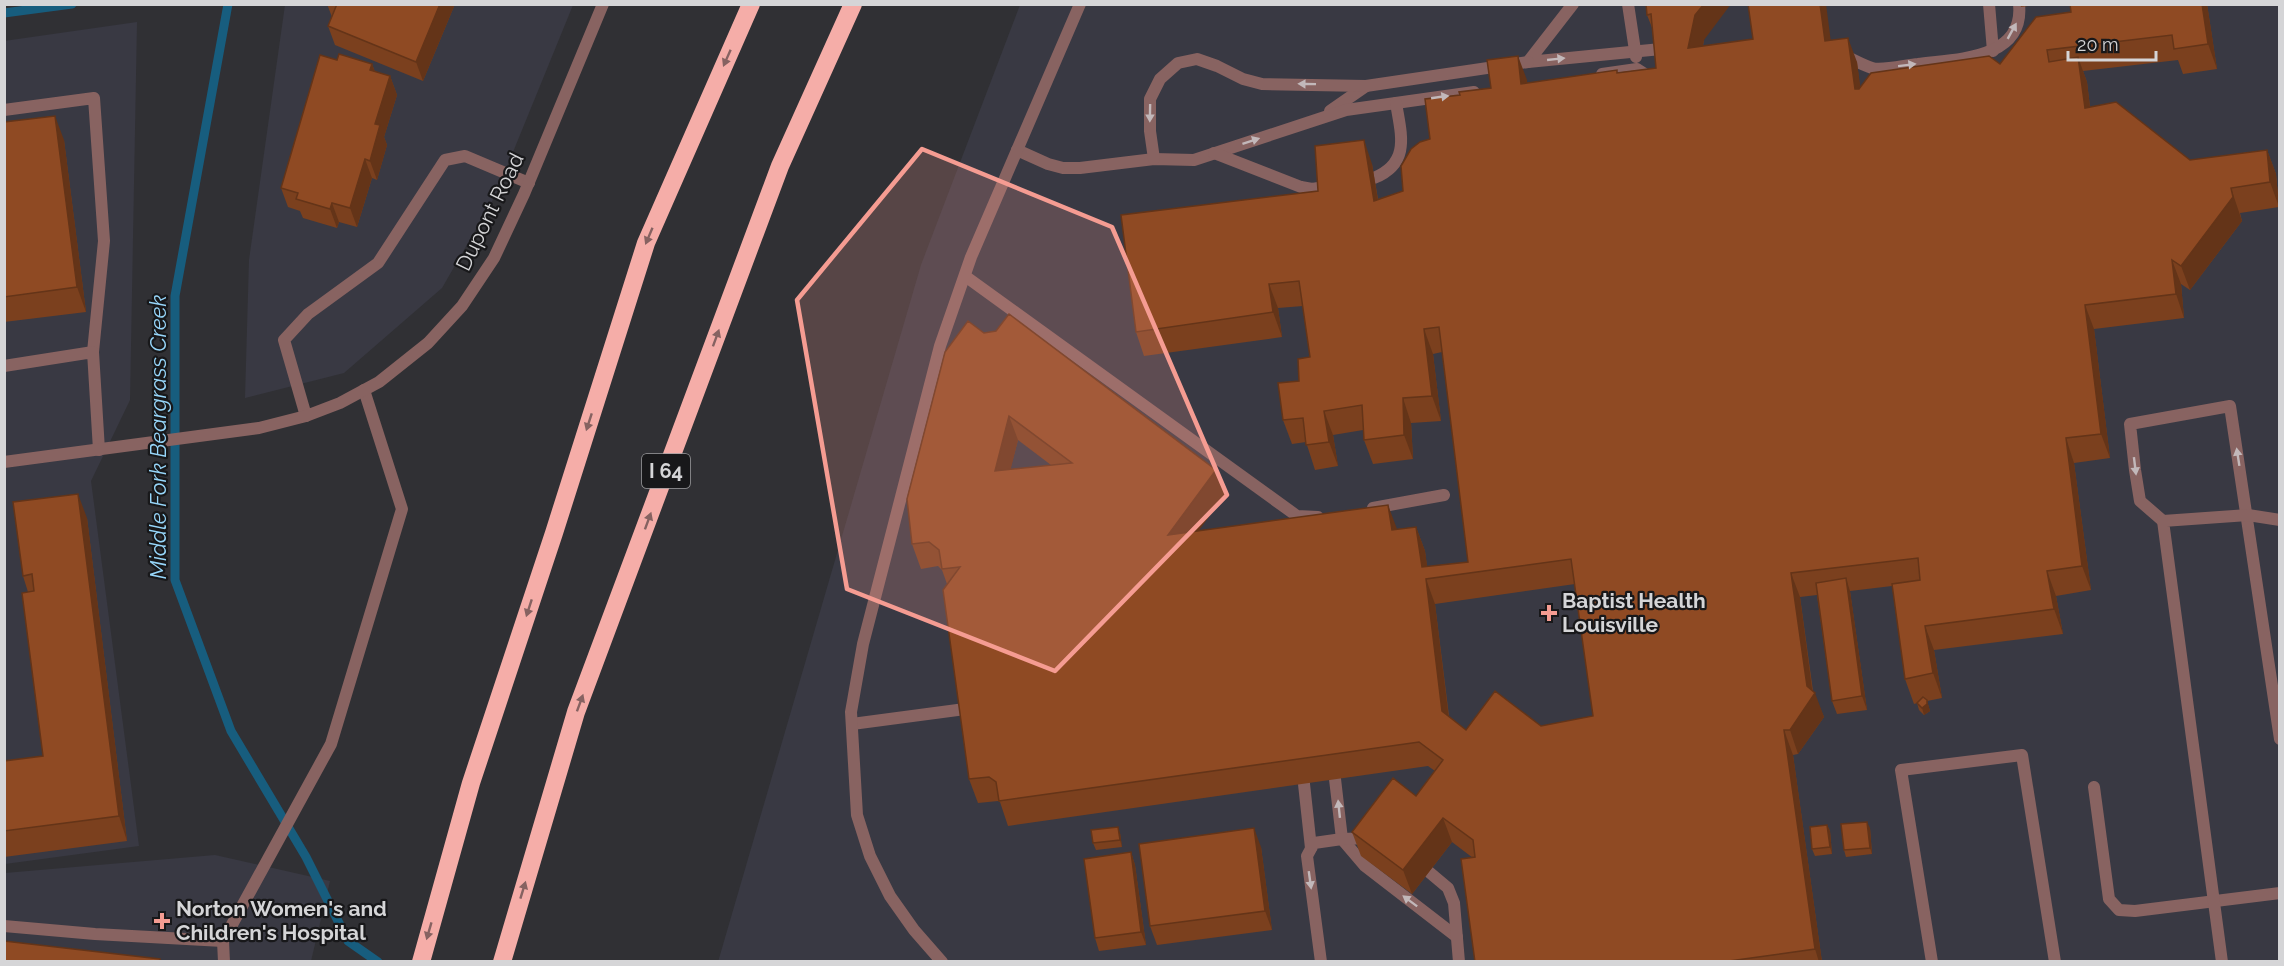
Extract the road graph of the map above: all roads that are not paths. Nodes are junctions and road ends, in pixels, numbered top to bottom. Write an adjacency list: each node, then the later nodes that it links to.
1 (751, 4): 60 (highway, one-way to 60)
2 (853, 4): 58 (highway, I 64, one-way to 2)
3 (1080, 4): 24 (street)
4 (1573, 4): 13 (street)
5 (1628, 4): 11 (street)
6 (1989, 4): 12 (street)
7 (2019, 4): 12 (street, one-way to 7)
8 (599, 6): 28 (street, Dupont Road)
9 (1661, 49): 11 (street)
10 (1832, 50): 15 (street)
11 (1635, 51): 13 (street, one-way to 11); 14 (street)
12 (1993, 51): 15 (street, one-way to 12)
13 (1528, 62): 18 (street)
14 (1637, 69): 17 (street); 19 (street)
15 (1874, 69): 16 (street)
16 (1858, 70)
17 (1584, 76)
18 (1366, 86): 23 (street); 26 (street, one-way to 26)
19 (1665, 87)
20 (1485, 90): 21 (street, one-way to 20)
21 (1396, 103): 23 (street); 27 (street)
22 (4, 110): 31 (street)
23 (1321, 118): 25 (street, one-way to 23)
24 (1017, 150): 26 (street); 30 (street)
25 (1214, 153): 26 (street); 29 (street)
26 (1154, 159)
27 (1374, 178)
28 (529, 183): 33 (street, Dupont Road); 34 (street)
29 (1325, 187)
30 (965, 276): 40 (street); 44 (street)
31 (93, 352): 32 (street); 35 (street)
32 (4, 366)
33 (364, 390): 34 (street, Dupont Road); 57 (street)
34 (306, 416): 35 (street, Dupont Road)
35 (99, 450): 36 (street, Dupont Road)
36 (4, 462)
37 (1444, 495): 38 (street)
38 (1363, 509)
39 (2248, 515): 41 (street); 42 (street); 42 (street, one-way to 42); 45 (street)
40 (1328, 516)
41 (2280, 520)
42 (2163, 521): 54 (street)
43 (965, 709): 44 (street)
44 (852, 724): 61 (street)
45 (2280, 739)
46 (1335, 779): 50 (street, one-way to 46)
47 (1304, 784): 51 (street)
48 (2094, 787): 54 (street)
49 (1375, 838): 50 (street)
50 (1342, 839): 51 (street); 56 (street, one-way to 50)
51 (1311, 848): 62 (street, one-way to 62)
52 (1429, 872): 56 (street)
53 (2280, 893): 54 (street)
54 (2213, 901): 66 (street)
55 (4, 926): 57 (street)
56 (1457, 937): 63 (street)
57 (223, 941): 59 (street)
58 (504, 954)
59 (224, 962)
60 (421, 962)
61 (942, 962)
62 (1321, 962)
63 (1459, 962)
64 (1932, 962): 65 (street)
65 (2055, 962)
66 (2222, 962)

